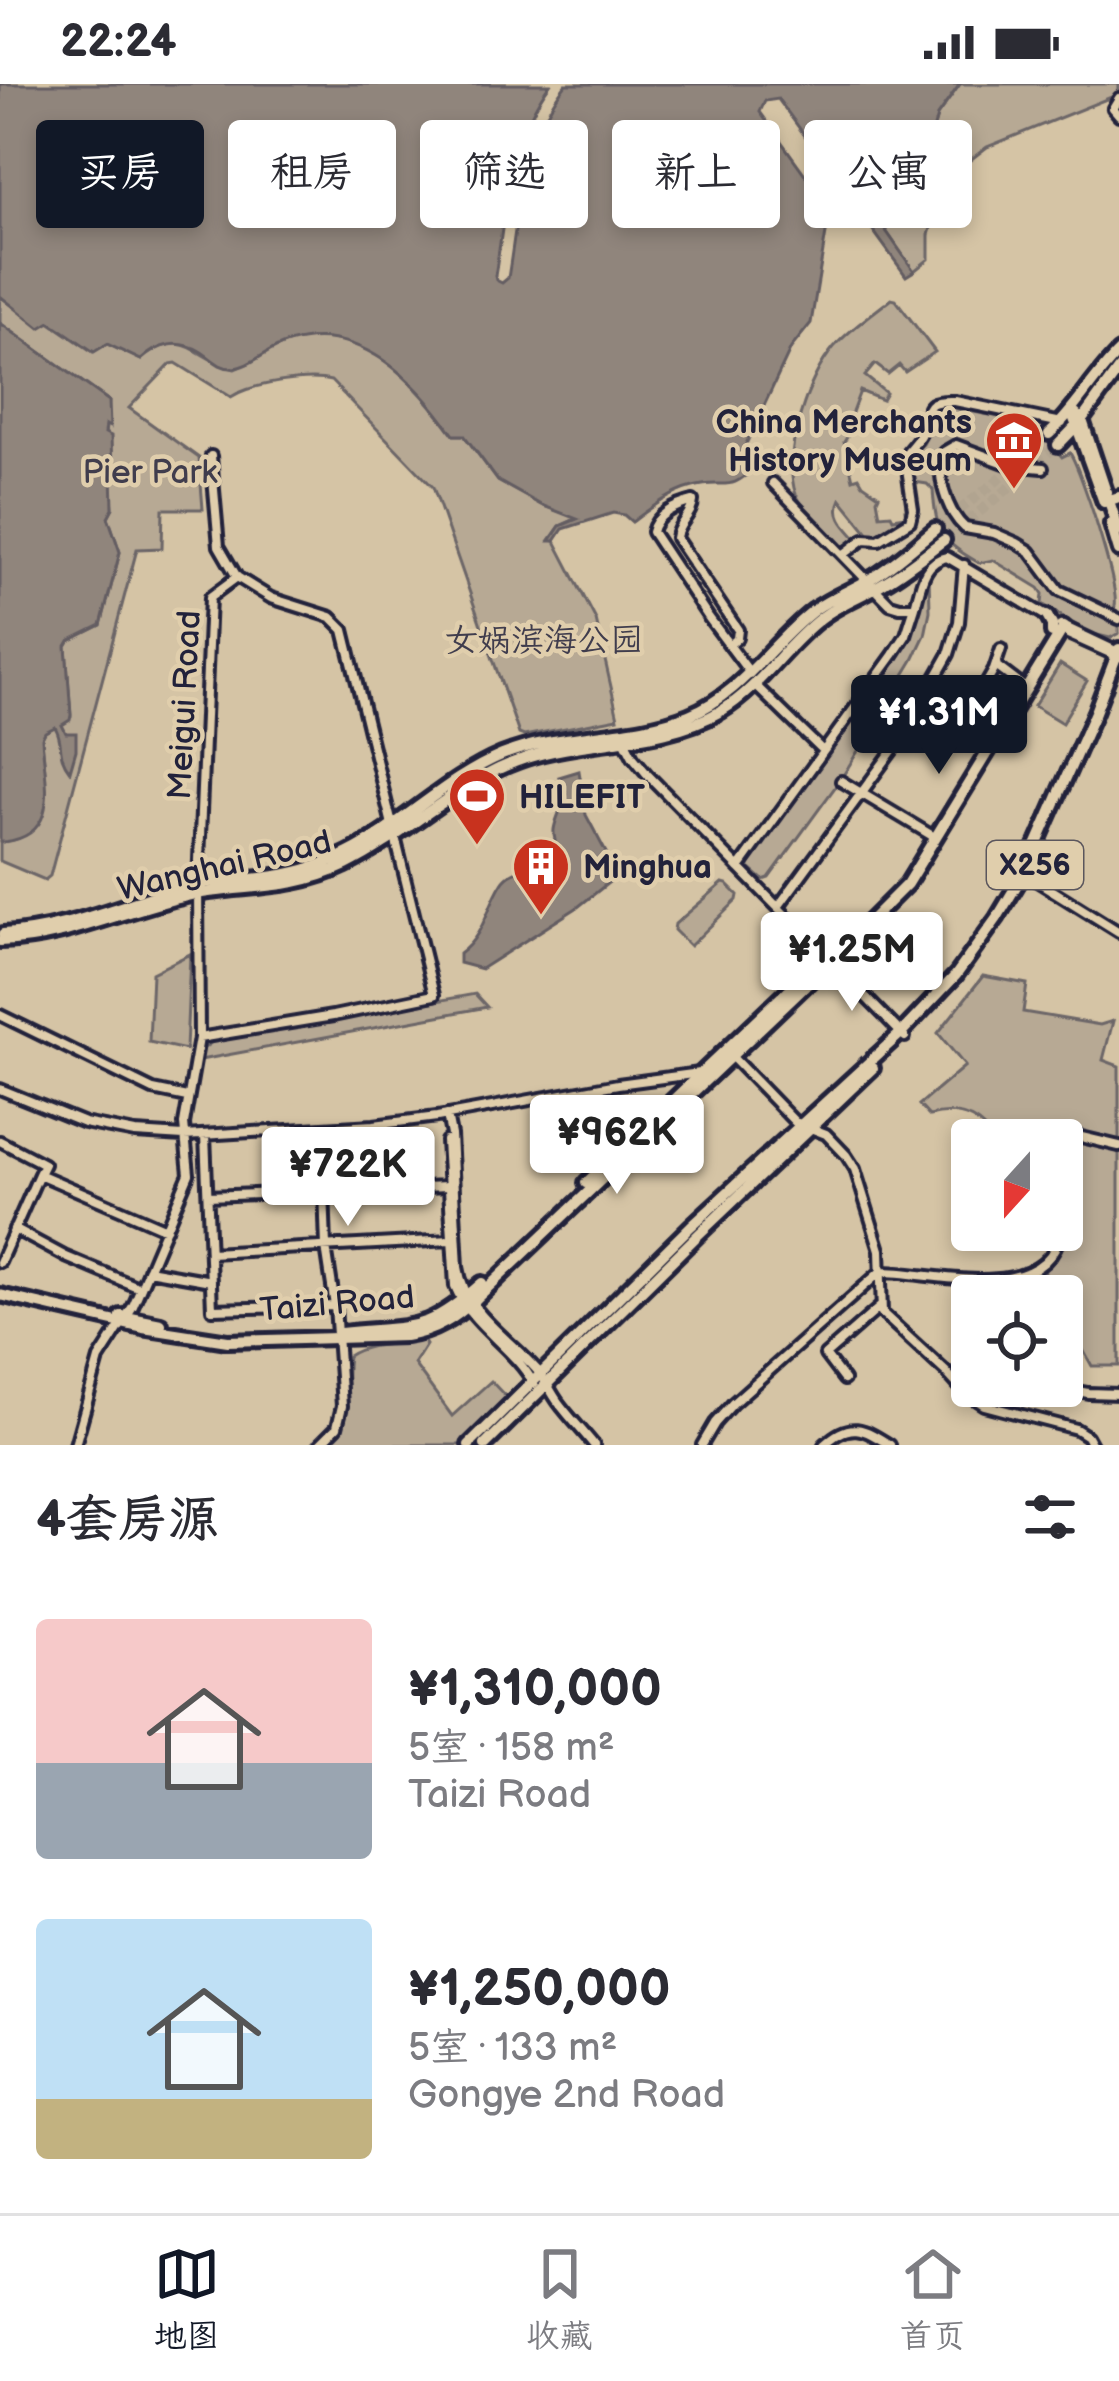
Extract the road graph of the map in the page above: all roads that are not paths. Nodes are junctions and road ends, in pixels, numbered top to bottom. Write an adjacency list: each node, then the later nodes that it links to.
1 (1119, 98): 2 (street)
2 (1119, 116)
3 (1119, 352): 5 (main road)
4 (1119, 369): 5 (main road)
5 (1076, 420): 6 (main road); 6 (main road); 10 (main road)
6 (1062, 423): 14 (street)
7 (212, 456): 16 (street)
8 (1043, 468): 19 (street)
9 (773, 483): 14 (street)
10 (1112, 496): 11 (main road); 13 (main road)
11 (1119, 531)
12 (940, 534): 17 (main road, Wanghai Road)
13 (1119, 551)
14 (843, 555): 17 (street)
15 (964, 565): 18 (street); 20 (street); 32 (street)
16 (237, 577): 33 (street, Meigui Road); 37 (street, Meigui Road)
17 (871, 584): 18 (street); 26 (main road, Wanghai Road)
18 (915, 607): 30 (street)
19 (1116, 613)
20 (1047, 616): 21 (main road)
21 (1060, 634): 24 (street); 27 (main road, Taizi Road); 41 (main road, Taizi Road)
22 (729, 646): 22 (street); 26 (street)
23 (1001, 649): 25 (street)
24 (1118, 656): 36 (main road, X256); 43 (main road, X256)
25 (995, 666): 27 (street); 29 (street)
26 (753, 679): 28 (main road, Wanghai Road); 30 (street)
27 (1021, 685): 34 (main road, Taizi Road)
28 (623, 735): 33 (main road, Wanghai Road); 35 (street)
29 (950, 746)
30 (823, 751): 35 (street)
31 (842, 782): 32 (street)
32 (862, 794): 34 (street); 38 (street)
33 (393, 831): 37 (main road, Wanghai Road); 44 (street)
34 (931, 835): 41 (main road, Taizi Road)
35 (739, 868): 38 (street)
36 (1029, 876): 39 (street); 43 (main road, X256)
37 (198, 889): 40 (main road, Wanghai Road); 44 (street)
38 (778, 908): 41 (street)
39 (1119, 932)
40 (0, 937)
41 (827, 957): 43 (street); 45 (main road, Taizi Road); 46 (main road, Taizi Road)
42 (0, 1015): 50 (street)
43 (903, 1035): 52 (main road, X256)
44 (199, 1038): 50 (street)
45 (730, 1056): 52 (street); 77 (main road, Taizi Road)
46 (702, 1072): 47 (street); 49 (main road, Taizi Road)
47 (665, 1078): 49 (street); 51 (street)
48 (0, 1089): 55 (street)
49 (683, 1090): 77 (main road, Taizi Road)
50 (188, 1097): 55 (street)
51 (447, 1115): 53 (street); 60 (street); 77 (street)
52 (805, 1127): 71 (street); 83 (main road, X256)
53 (322, 1128): 54 (street); 61 (street)
54 (205, 1135): 55 (street); 62 (street)
55 (184, 1136): 64 (street)
56 (1083, 1137): 58 (street)
57 (0, 1141): 59 (street)
58 (1119, 1146)
59 (39, 1174): 63 (street); 64 (street)
60 (448, 1186): 61 (street); 65 (street)
61 (325, 1192): 62 (street); 66 (street)
62 (208, 1196): 68 (street)
63 (14, 1229): 69 (street); 75 (street)
64 (166, 1229): 70 (street)
65 (451, 1240): 66 (street); 77 (street)
66 (326, 1247): 68 (street); 78 (street)
67 (1053, 1251): 72 (street)
68 (210, 1253): 74 (street)
69 (0, 1262)
70 (148, 1270): 74 (street); 75 (street)
71 (880, 1272): 73 (street); 79 (street); 91 (street)
72 (1019, 1275)
73 (951, 1278)
74 (211, 1281): 78 (street)
75 (140, 1288): 80 (street)
76 (0, 1292): 80 (main road, Taizi Road)
77 (466, 1302): 81 (main road, Taizi Road); 83 (street)
78 (335, 1306): 81 (street)
79 (880, 1307): 82 (street); 94 (street)
80 (124, 1320): 81 (main road, Taizi Road); 86 (street)
81 (337, 1336): 87 (street)
82 (844, 1380)
83 (541, 1383): 88 (main road, X256); 89 (main road, X256); 90 (street)
84 (1083, 1390): 85 (street)
85 (1119, 1394)
86 (75, 1445)
87 (319, 1445)
88 (469, 1445)
89 (484, 1445)
90 (594, 1445)
91 (702, 1445)
92 (824, 1445): 93 (street)
93 (890, 1445)
94 (1092, 1445)

